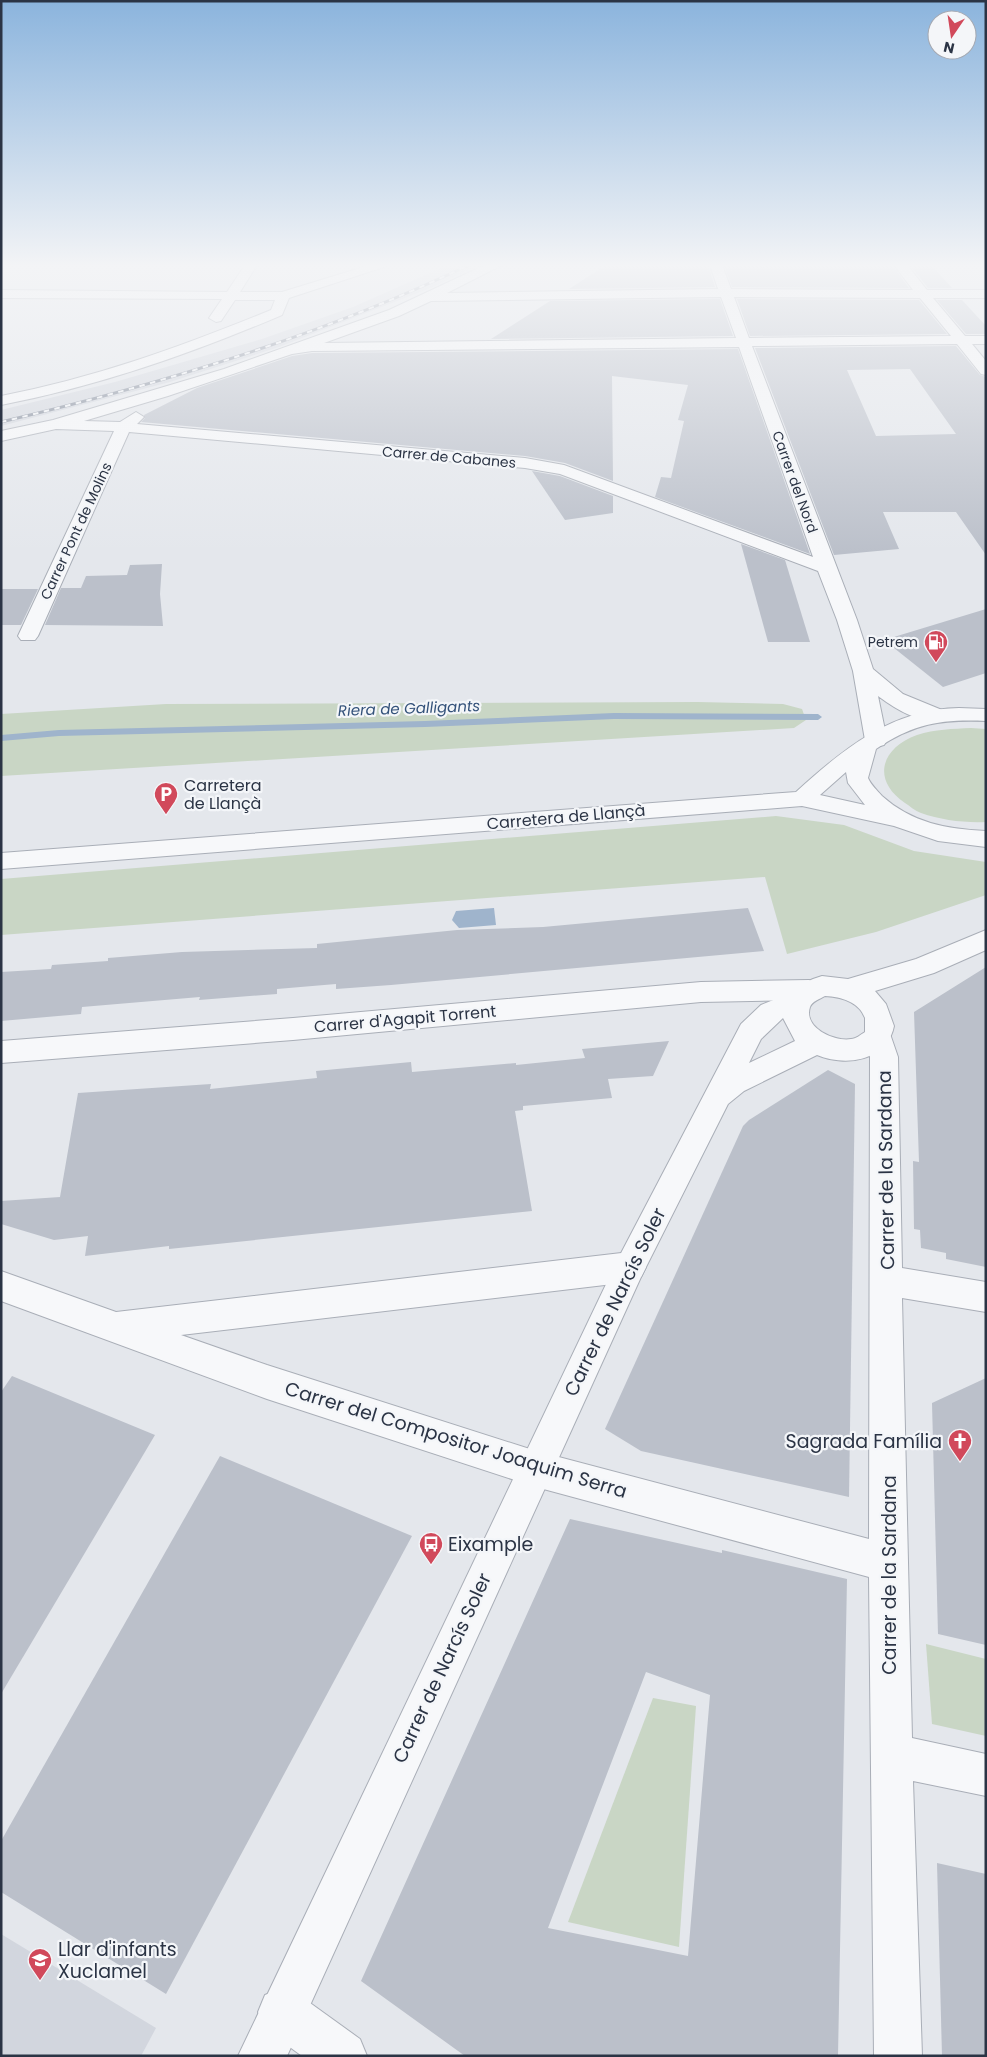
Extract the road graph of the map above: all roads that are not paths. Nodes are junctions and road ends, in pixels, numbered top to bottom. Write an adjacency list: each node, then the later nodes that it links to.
1 (147, 361): 7 (street)
2 (257, 361): 6 (street)
3 (752, 361): 11 (street, Carrer del Nord)
4 (978, 361): 5 (street)
5 (986, 371)
6 (164, 393): 8 (street); 9 (street)
7 (1, 401)
8 (56, 424): 9 (street, Carrer de Cabanes); 10 (street)
9 (124, 427): 11 (street, Carrer de Cabanes); 12 (street, Carrer Pont de Molins)
10 (6, 432)
11 (828, 573): 13 (street, Carrer del Nord)
12 (28, 636)
13 (864, 671): 15 (street, Carrer del Nord); 16 (street, Carrer del Nord)
14 (986, 714): 15 (street)
15 (934, 715): 16 (street)
16 (871, 744): 17 (street); 18 (street)
17 (802, 799): 18 (street, Carretera de Llançà); 20 (street, Carretera de Llançà)
18 (895, 819): 19 (street)
19 (986, 839)
20 (1, 861)
21 (986, 939): 22 (street)
22 (849, 989): 23 (street); 24 (street)
23 (803, 995): 25 (street); 26 (street, Carrer d'Agapit Torrent); 27 (street, Carrer de Narcís Soler)
24 (878, 1036): 25 (street); 29 (street, Carrer de la Sardana)
25 (816, 1043): 27 (street, Carrer de Narcís Soler)
26 (1, 1052)
27 (720, 1096): 28 (street, Carrer de Narcís Soler)
28 (630, 1266): 32 (street, Carrer del Compositor Joaquim Serra); 33 (street, Carrer de Narcís Soler)
29 (887, 1280): 31 (street); 34 (street, Carrer de la Sardana)
30 (1, 1286): 32 (street, Carrer del Compositor Joaquim Serra)
31 (986, 1297)
32 (115, 1326): 33 (street, Carrer del Compositor Joaquim Serra)
33 (536, 1469): 34 (street, Carrer del Compositor Joaquim Serra); 37 (street, Carrer de Narcís Soler)
34 (888, 1563): 35 (street, Carrer de la Sardana)
35 (891, 1755): 36 (street); 40 (street, Carrer de la Sardana)
36 (986, 1775)
37 (282, 2012): 38 (street, Carrer de Narcís Soler); 39 (street)
38 (262, 2056)
39 (344, 2056)
40 (898, 2056)

